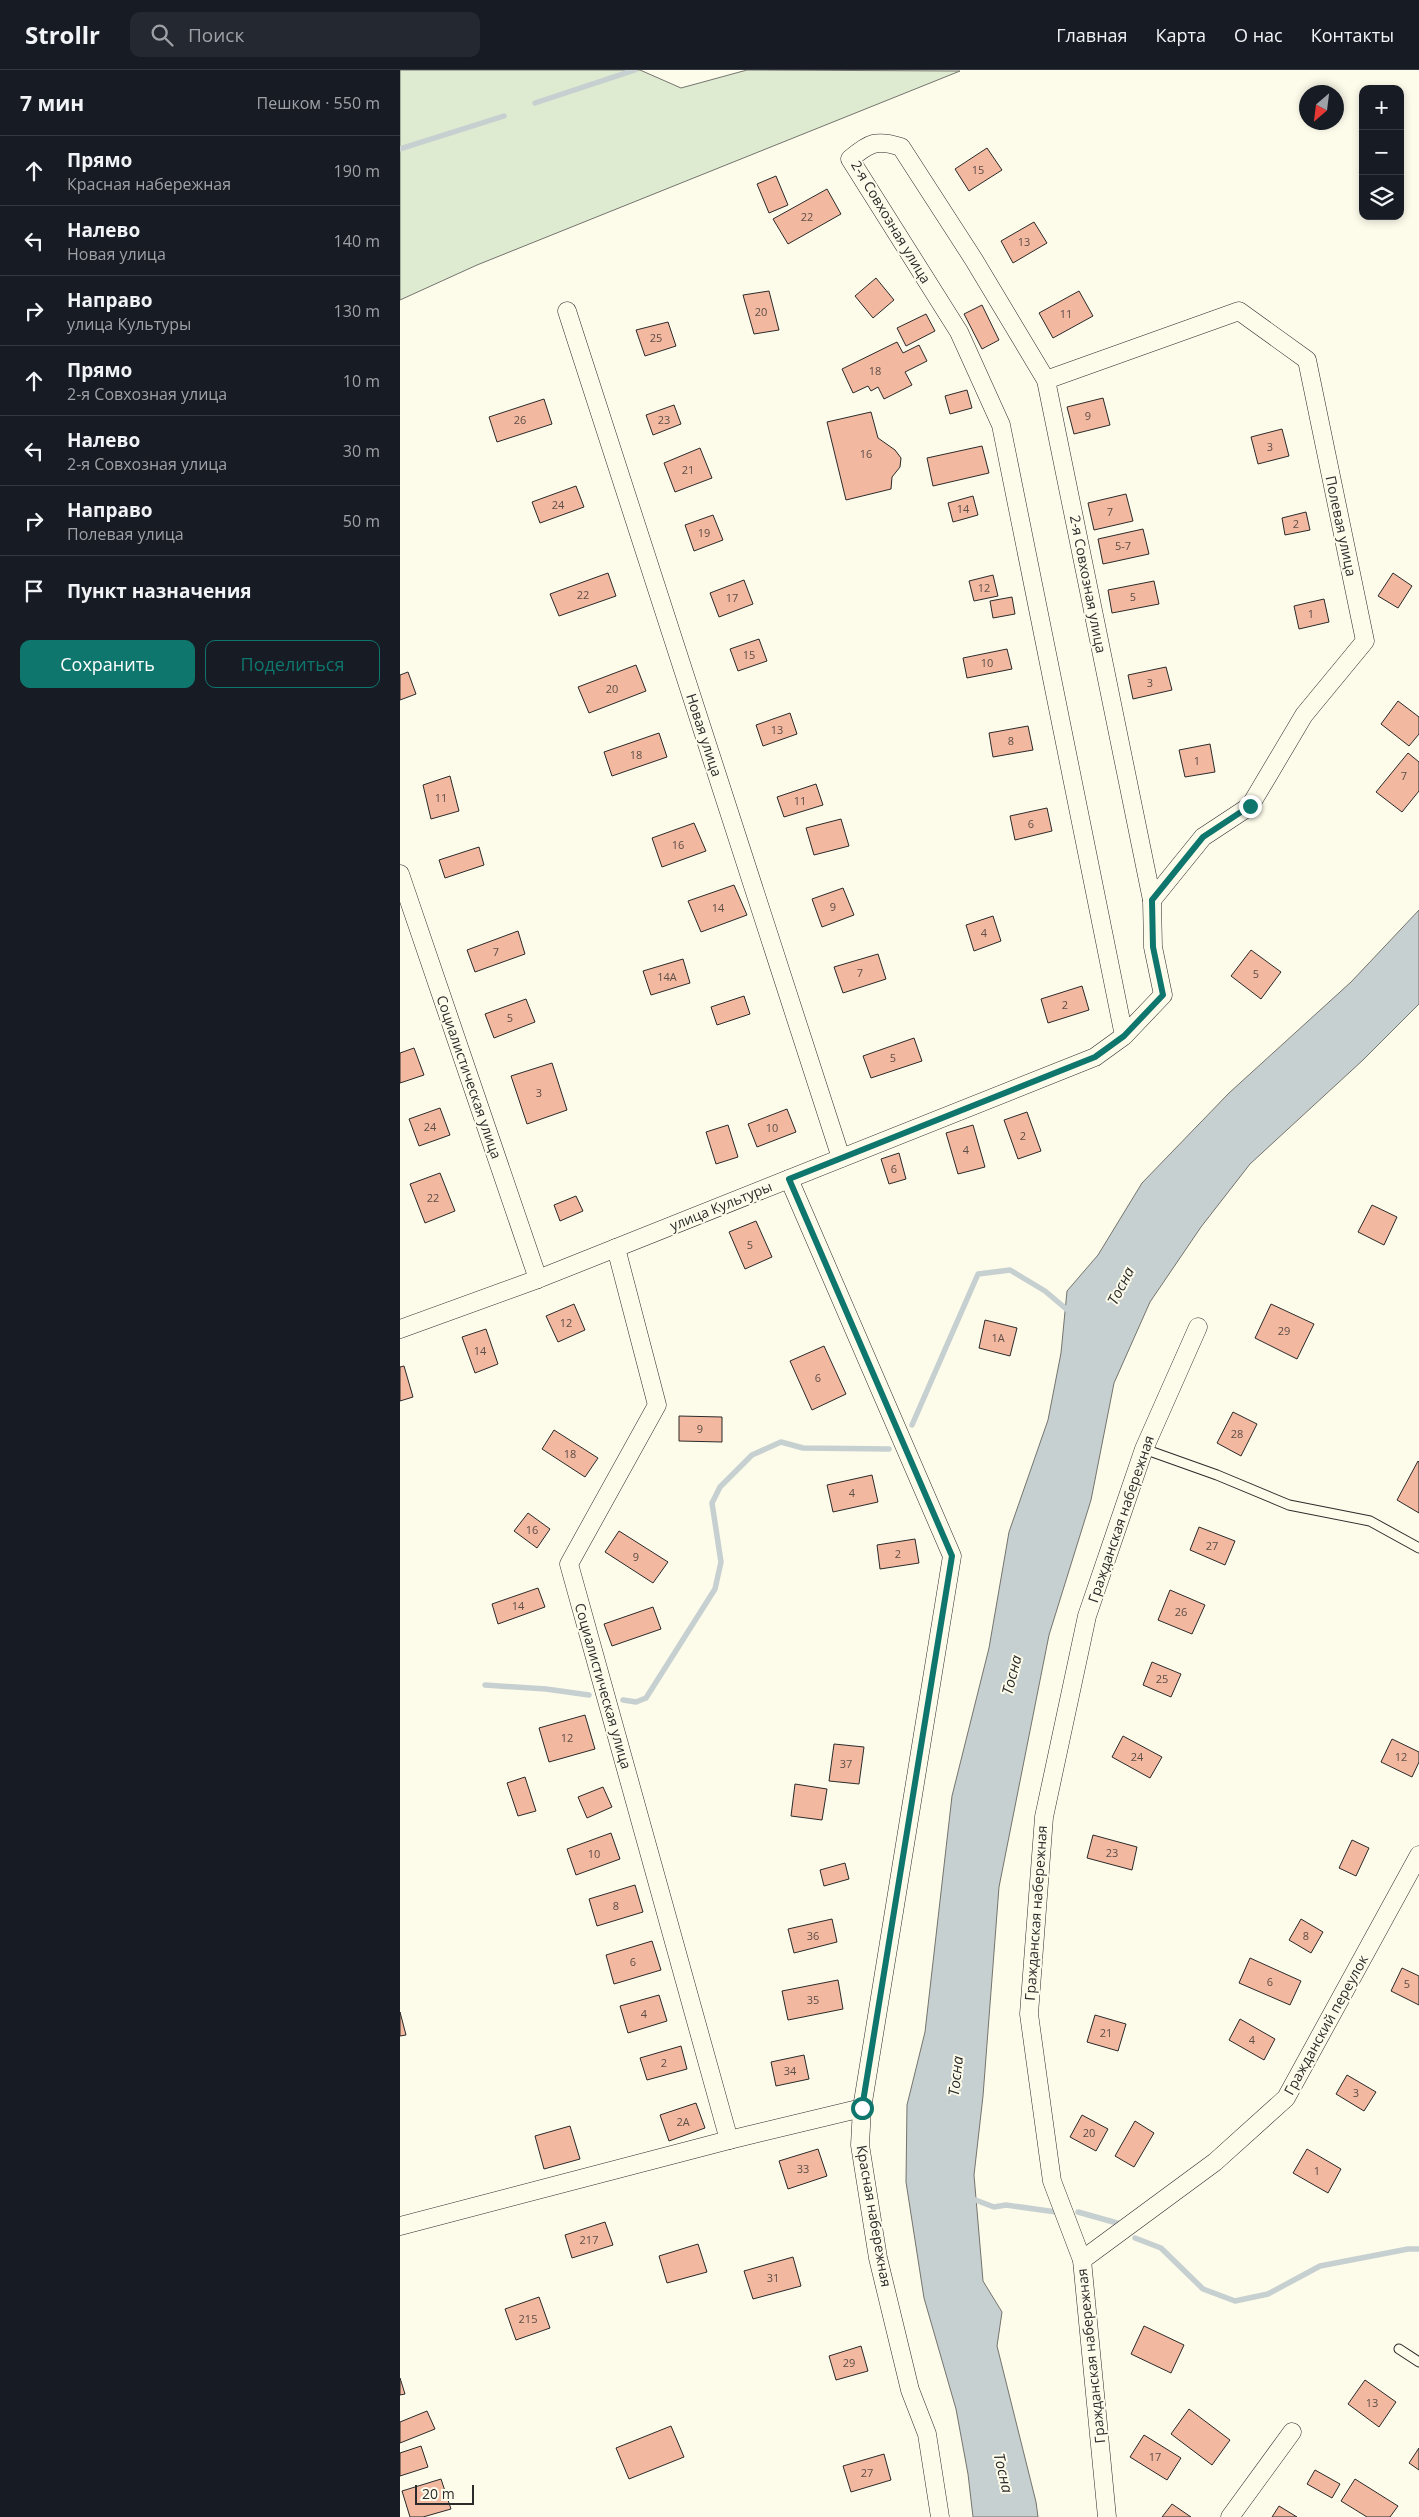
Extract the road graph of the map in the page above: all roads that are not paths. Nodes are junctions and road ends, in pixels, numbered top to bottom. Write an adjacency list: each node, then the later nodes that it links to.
1 (567, 312): 7 (street, Новая улица)
2 (1046, 380): 4 (street, 2-я Совхозная улица); 4 (street, Полевая улица); 6 (street, 2-я Совхозная улица)
3 (400, 874): 10 (street, Социалистическая улица)
4 (1152, 900): 5 (street, 2-я Совхозная улица)
5 (1142, 1018): 6 (street, улица Культуры)
6 (1124, 1036): 7 (street, улица Культуры)
7 (841, 1158): 8 (street, улица Культуры)
8 (789, 1179): 9 (street, улица Культуры); 16 (street, Красная набережная)
9 (616, 1248): 10 (street, улица Культуры); 17 (street, Социалистическая улица)
10 (538, 1279): 12 (street, улица Культуры)
11 (1198, 1327): 13 (street, Гражданская набережная)
12 (400, 1329)
13 (1144, 1449): 14 (lane); 19 (street, Гражданская набережная)
14 (1419, 1548)
15 (1419, 1855): 19 (street, Гражданский переулок)
16 (862, 2108): 17 (street); 23 (street, Красная набережная)
17 (729, 2140): 18 (street)
18 (400, 2226)
19 (1082, 2260): 24 (street, Гражданская набережная)
20 (1399, 2349): 21 (lane)
21 (1419, 2362)
22 (1292, 2432): 25 (street)
23 (940, 2517)
24 (1107, 2517)
25 (1230, 2517)

